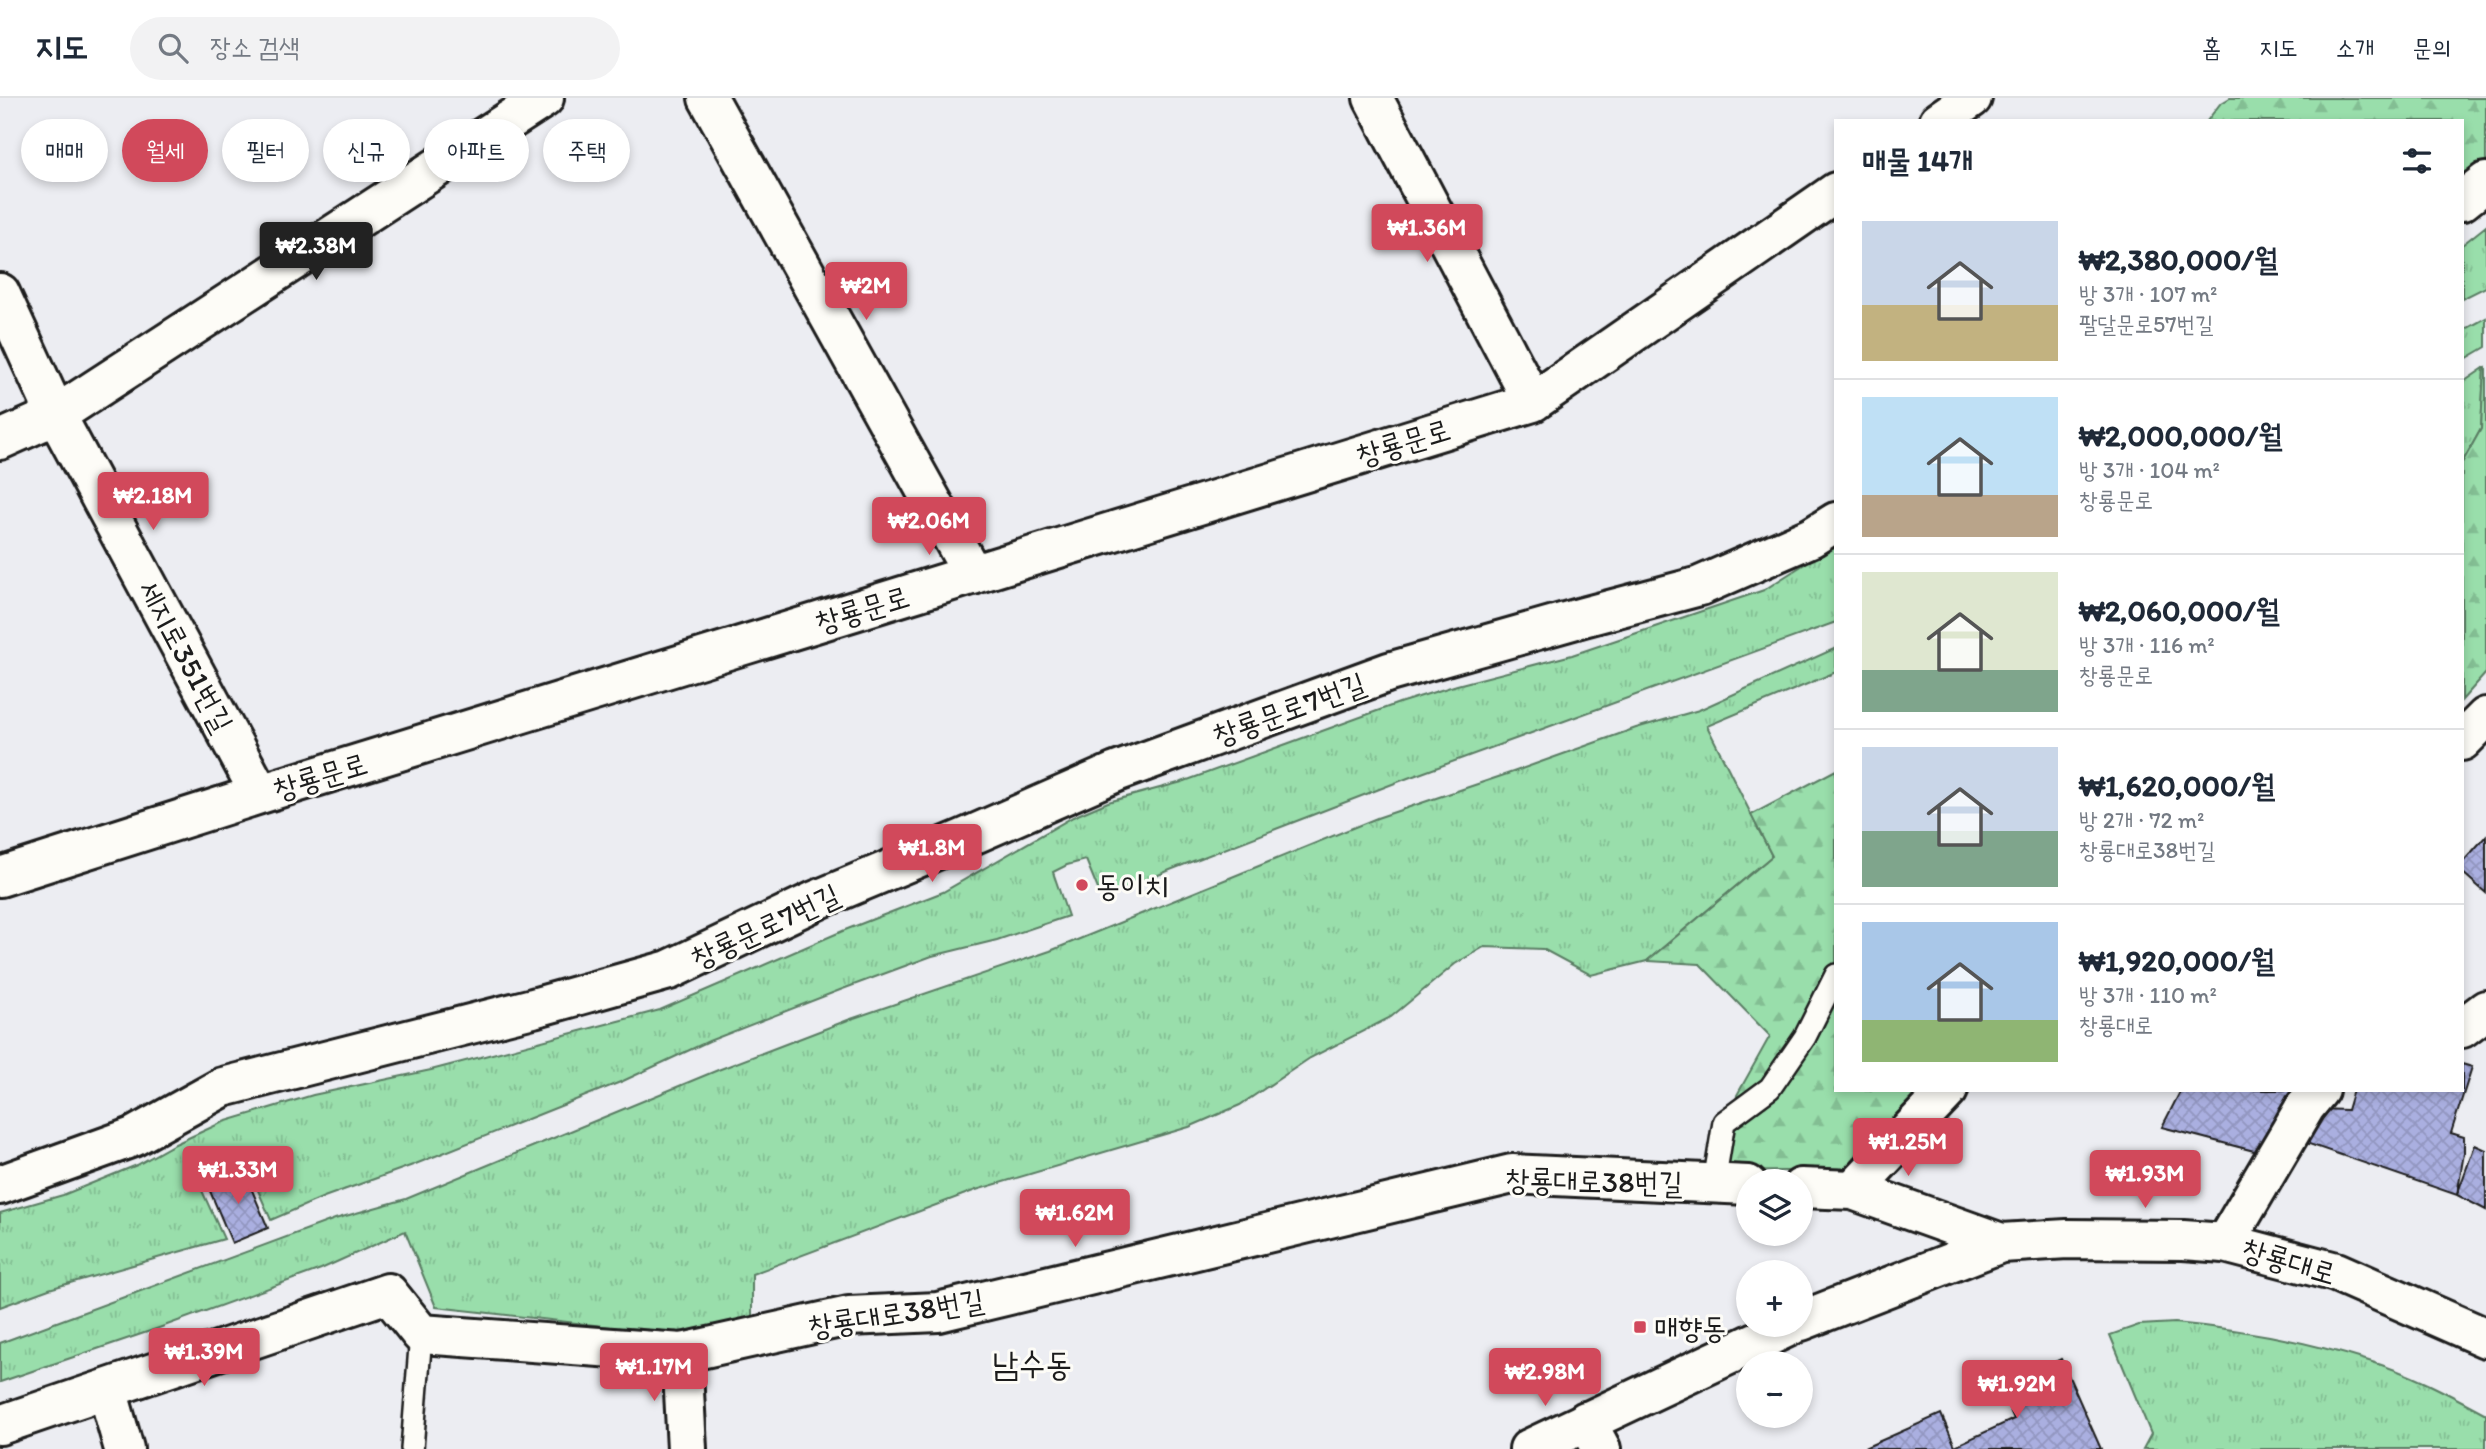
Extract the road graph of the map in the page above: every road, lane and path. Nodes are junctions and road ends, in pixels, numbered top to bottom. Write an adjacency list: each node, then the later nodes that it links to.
1 (544, 98): 11 (street)
2 (708, 98): 14 (street)
3 (1373, 98): 10 (street)
4 (1972, 98): 5 (street)
5 (1942, 119)
6 (2486, 182): 8 (street)
7 (1834, 193): 10 (street, 창룡문로)
8 (2464, 199)
9 (0, 293): 11 (street, 세지로351번길)
10 (1533, 402): 14 (street, 창룡문로)
11 (56, 415): 12 (street); 17 (street, 세지로351번길)
12 (0, 440)
13 (1834, 523): 25 (street, 창룡문로7번길)
14 (973, 575): 17 (street, 창룡문로)
15 (2486, 717): 16 (street)
16 (2464, 739)
17 (260, 794): 18 (street, 창룡문로)
18 (0, 877)
19 (1834, 979): 24 (lane)
20 (2486, 1010): 21 (street)
21 (2464, 1026)
22 (1946, 1092): 27 (street)
23 (2317, 1092): 29 (street)
24 (1731, 1184): 34 (street, 창룡대로38번길)
25 (0, 1185)
26 (1813, 1188): 27 (street)
27 (1853, 1190): 28 (street)
28 (2001, 1243): 29 (street, 창룡대로); 30 (street, 창룡대로)
29 (2225, 1243): 33 (street, 창룡대로)
30 (1813, 1316)
31 (421, 1334): 34 (street, 창룡대로38번길); 35 (street); 39 (lane)
32 (1770, 1337): 37 (street)
33 (2486, 1338)
34 (682, 1353): 40 (street)
35 (107, 1390): 36 (street); 38 (street)
36 (0, 1425)
37 (1593, 1435): 41 (street)
38 (124, 1449)
39 (412, 1449)
40 (687, 1449)
41 (1529, 1449)

